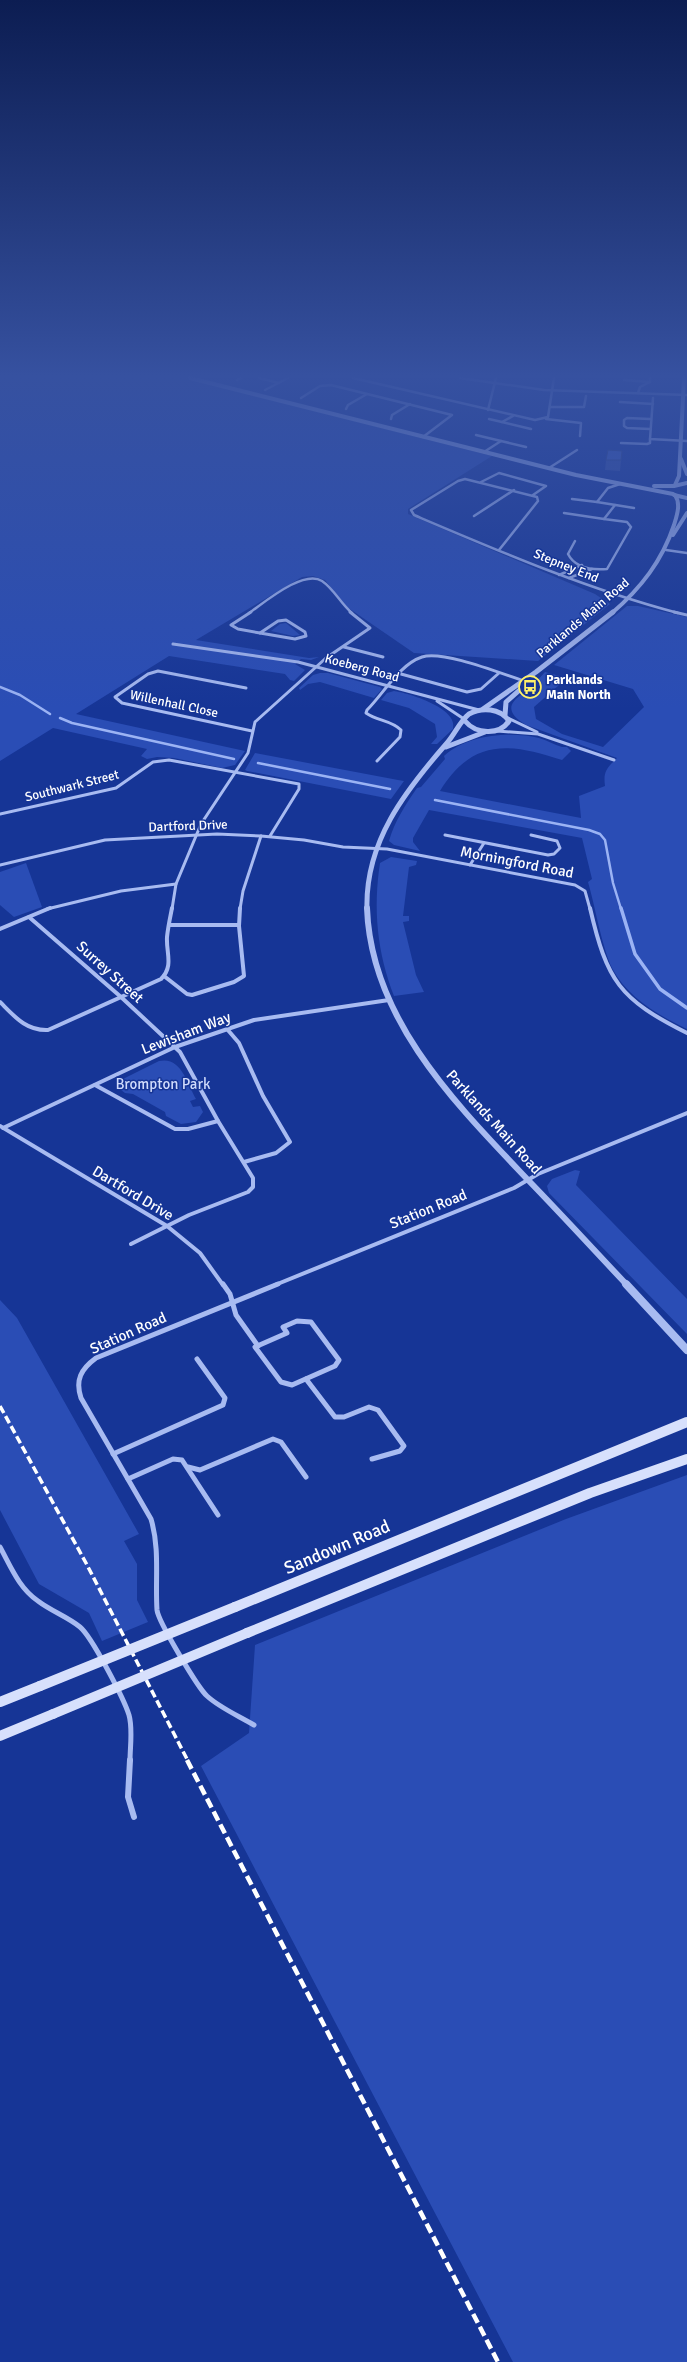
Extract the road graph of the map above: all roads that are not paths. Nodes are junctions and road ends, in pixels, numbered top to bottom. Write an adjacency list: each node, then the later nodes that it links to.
1 (446, 488): 21 (street, Stepney End)
2 (507, 488): 7 (street)
3 (543, 488): 9 (street)
4 (608, 488): 12 (street)
5 (643, 488): 8 (street)
6 (671, 488): 8 (street, Parklands Main Road)
7 (514, 490): 9 (street); 17 (street)
8 (674, 494): 10 (street); 19 (street, Parklands Main Road)
9 (533, 495): 21 (street)
10 (687, 498)
11 (572, 499): 12 (street)
12 (597, 502): 13 (street)
13 (614, 505): 14 (street); 18 (street)
14 (634, 508)
15 (564, 512): 18 (street)
16 (687, 513): 19 (street, Parklands Main Road)
17 (474, 516)
18 (604, 519): 25 (street)
19 (671, 536): 22 (street, Parklands Main Road)
20 (575, 541): 24 (street)
21 (499, 550): 26 (street, Stepney End)
22 (666, 550): 23 (street); 28 (street, Parklands Main Road)
23 (687, 553)
24 (582, 566): 25 (street); 26 (street)
25 (593, 569): 27 (street)
26 (559, 575): 27 (street, Stepney End)
27 (568, 578): 28 (street, Stepney End)
28 (627, 600): 29 (street, Stepney End); 37 (street, Parklands Main Road)
29 (687, 615)
30 (260, 633): 30 (street); 32 (street)
31 (173, 644): 34 (street, Koeberg Road)
32 (344, 647): 33 (street); 34 (street)
33 (383, 657)
34 (316, 666): 39 (street, Koeberg Road); 46 (street)
35 (499, 673): 36 (street); 36 (street); 38 (street)
36 (401, 674): 39 (street)
37 (533, 675): 38 (street, Parklands Main Road); 43 (street, Parklands Main Road)
38 (524, 681): 42 (street, Parklands Main Road)
39 (389, 685): 41 (street, Koeberg Road); 50 (street)
40 (246, 688): 46 (street, Willenhall Close)
41 (420, 694): 42 (street, Koeberg Road); 44 (street, Koeberg Road)
42 (481, 710): 43 (street); 44 (street, Parklands Main Road)
43 (507, 716): 45 (street); 48 (street)
44 (465, 720): 47 (street); 51 (street, Parklands Main Road)
45 (494, 730): 47 (street, Parklands Main Road); 48 (street)
46 (252, 731): 52 (street)
47 (488, 731): 51 (street, Parklands Main Road)
48 (556, 739): 49 (street)
49 (614, 760)
50 (377, 761)
51 (428, 763): 60 (street, Parklands Main Road)
52 (236, 773): 53 (street, Southwark Street); 55 (street); 57 (street, Southwark Street)
53 (0, 814)
54 (531, 835): 59 (street)
55 (196, 836): 56 (street, Dartford Drive); 61 (street, Dartford Drive); 63 (street)
56 (261, 836): 57 (street, Dartford Drive); 66 (street)
57 (270, 836): 60 (street, Dartford Drive)
58 (445, 836): 59 (street)
59 (484, 843): 62 (street)
60 (378, 849): 62 (street, Morningford Road); 70 (street, Parklands Main Road)
61 (0, 865)
62 (470, 865): 73 (street, Morningford Road)
63 (176, 884): 64 (street); 65 (street)
64 (29, 917): 67 (street); 69 (street, Surrey Street)
65 (169, 924): 66 (street); 68 (street)
66 (239, 925): 68 (street)
67 (0, 929)
68 (164, 976): 69 (street)
69 (121, 997): 71 (street); 74 (street, Surrey Street)
70 (389, 1000): 72 (street, Lewisham Way); 80 (street, Parklands Main Road)
71 (0, 1002)
72 (227, 1029): 74 (street, Lewisham Way); 79 (street)
73 (687, 1033)
74 (175, 1047): 75 (street, Lewisham Way); 77 (street, Surrey Street)
75 (95, 1085): 77 (street); 78 (street, Lewisham Way)
76 (687, 1113): 80 (street)
77 (218, 1122): 79 (street, Surrey Street)
78 (2, 1127): 81 (street, Dartford Drive)
79 (244, 1162): 81 (street, Surrey Street)
80 (528, 1180): 83 (street, Station Road); 85 (street, Parklands Main Road)
81 (167, 1226): 82 (street, Surrey Street); 83 (street, Dartford Drive)
82 (131, 1244)
83 (231, 1302): 84 (street, Dartford Drive); 89 (street, Station Road)
84 (258, 1346): 87 (street, Dartford Drive); 87 (street)
85 (687, 1350)
86 (197, 1359): 89 (street)
87 (306, 1379): 90 (street)
88 (687, 1422): 97 (main road, Sandown Road, bridge)
89 (113, 1454): 94 (street, Station Road)
90 (372, 1458)
91 (687, 1459): 99 (main road, bridge)
92 (188, 1467): 93 (street); 94 (street); 95 (street)
93 (306, 1477)
94 (128, 1479): 98 (street, Station Road)
95 (218, 1515)
96 (0, 1547): 100 (street)
97 (0, 1702)
98 (254, 1725)
99 (0, 1736)
100 (134, 1817)

